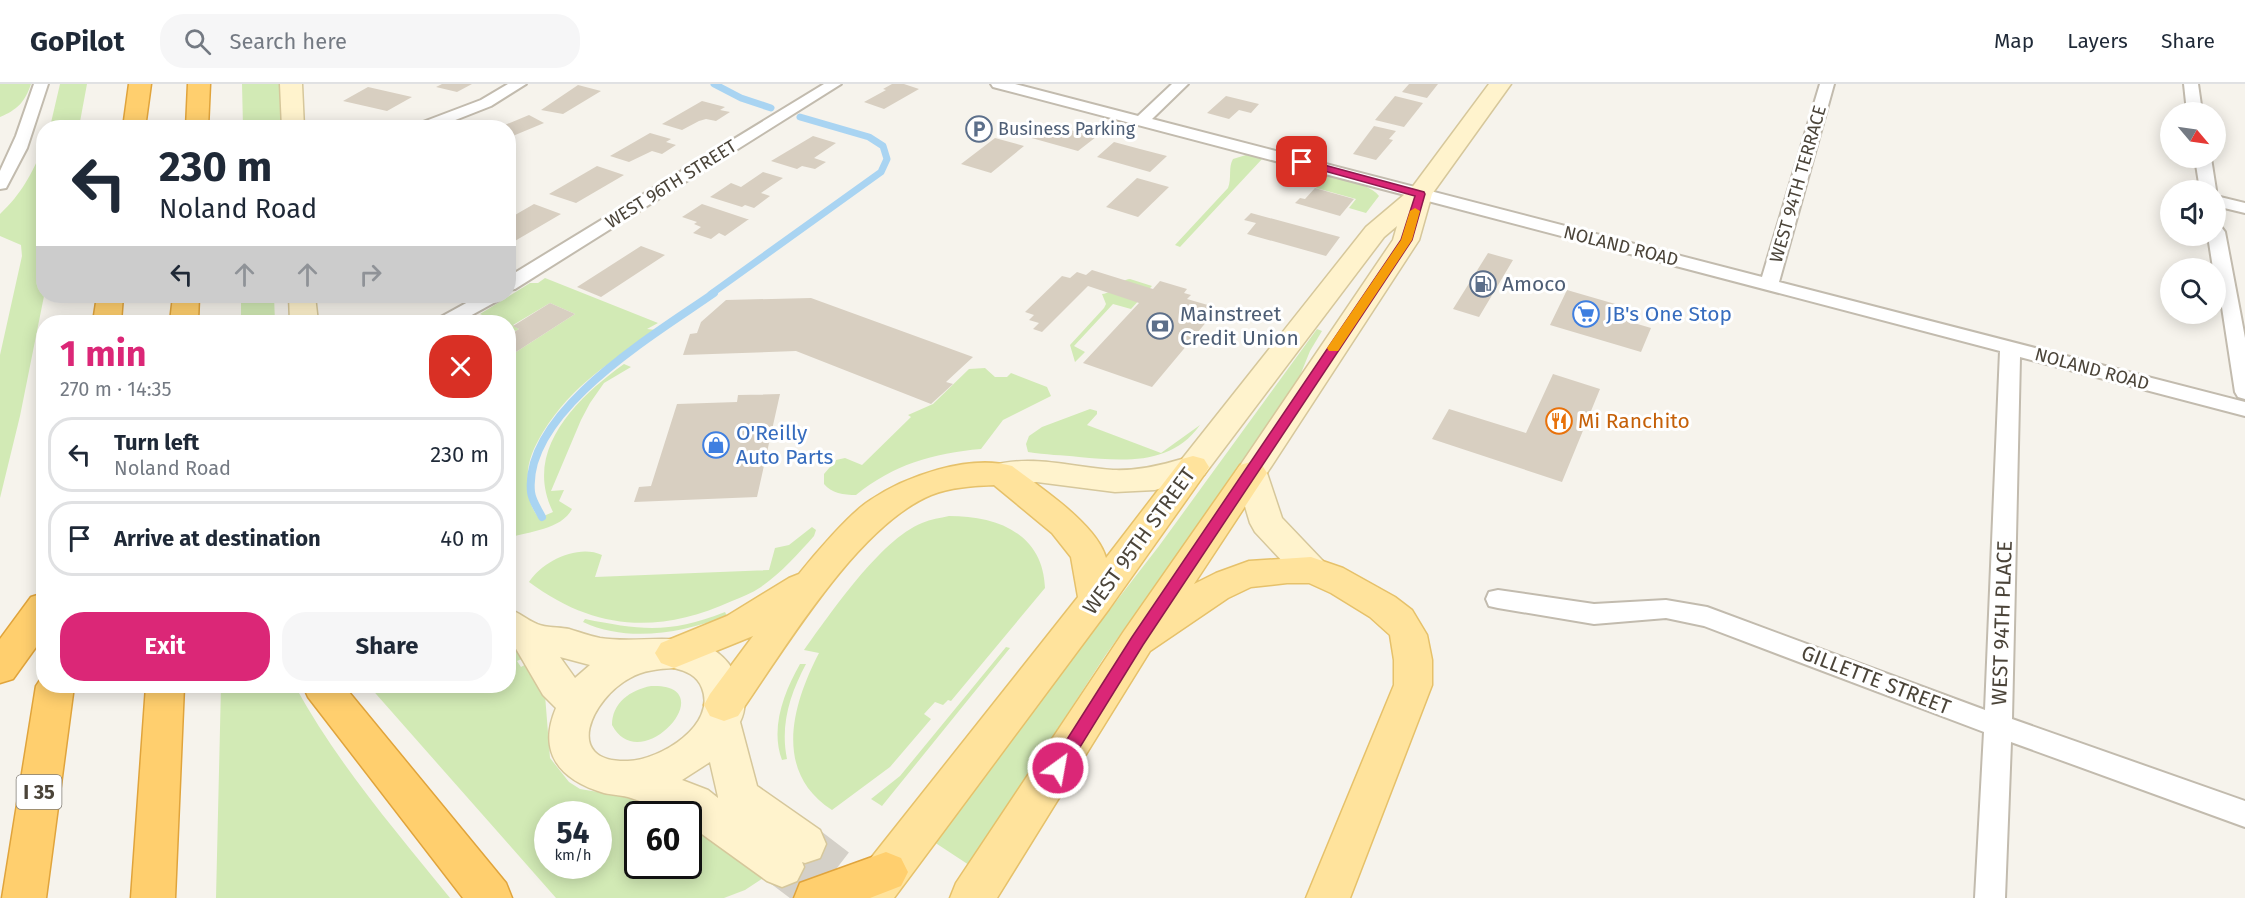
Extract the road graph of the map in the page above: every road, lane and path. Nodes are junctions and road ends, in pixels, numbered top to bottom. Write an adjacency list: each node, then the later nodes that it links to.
1 (41, 84): 18 (street)
2 (141, 84): 13 (highway)
3 (200, 84): 14 (highway)
4 (291, 84): 15 (main road)
5 (519, 84): 16 (street)
6 (834, 84): 23 (street, WEST 96TH STREET)
7 (998, 84): 17 (street, NOLAND ROAD)
8 (1181, 84): 17 (street)
9 (1500, 84): 19 (main road, WEST 95TH STREET)
10 (1827, 84): 24 (street, WEST 94TH TERRACE)
11 (2191, 84): 12 (street)
12 (2194, 102)
13 (135, 120)
14 (198, 120)
15 (293, 120)
16 (441, 120)
17 (1141, 121): 19 (street, NOLAND ROAD)
18 (0, 184)
19 (1420, 194): 24 (street, NOLAND ROAD); 31 (main road, WEST 95TH STREET); 32 (main road, WEST 95TH STREET)
20 (2226, 203): 21 (street)
21 (2245, 208)
22 (2220, 246): 25 (street)
23 (516, 280)
24 (1769, 284): 28 (street, NOLAND ROAD)
25 (2236, 297): 29 (street)
26 (480, 303): 27 (street)
27 (458, 315)
28 (2010, 348): 30 (street, NOLAND ROAD); 48 (street, WEST 94TH PLACE)
29 (2245, 392)
30 (2245, 409)
31 (1193, 467): 33 (main road); 36 (main road, WEST 95TH STREET)
32 (1251, 473): 34 (main road); 40 (main road, WEST 95TH STREET)
33 (1000, 474): 35 (main road); 36 (main road)
34 (1311, 570): 40 (main road); 53 (main road)
35 (816, 578): 41 (main road); 47 (main road)
36 (1096, 599): 51 (main road, WEST 95TH STREET)
37 (1498, 600): 48 (street, GILLETTE STREET)
38 (36, 618): 42 (highway)
39 (518, 630): 41 (main road); 46 (main road)
40 (1137, 641): 57 (main road, WEST 95TH STREET)
41 (662, 654): 46 (main road); 47 (main road)
42 (0, 668)
43 (54, 693): 54 (highway, I 35)
44 (165, 693): 55 (highway)
45 (327, 693): 52 (highway)
46 (577, 703): 49 (main road)
47 (722, 713): 49 (main road); 49 (main road)
48 (1998, 726): 50 (street, GILLETTE STREET); 58 (street, WEST 94TH PLACE)
49 (630, 778)
50 (2245, 814)
51 (877, 885): 56 (highway)
52 (494, 897)
53 (1328, 897)
54 (24, 898)
55 (153, 898)
56 (816, 898)
57 (972, 898)
58 (1990, 898)

